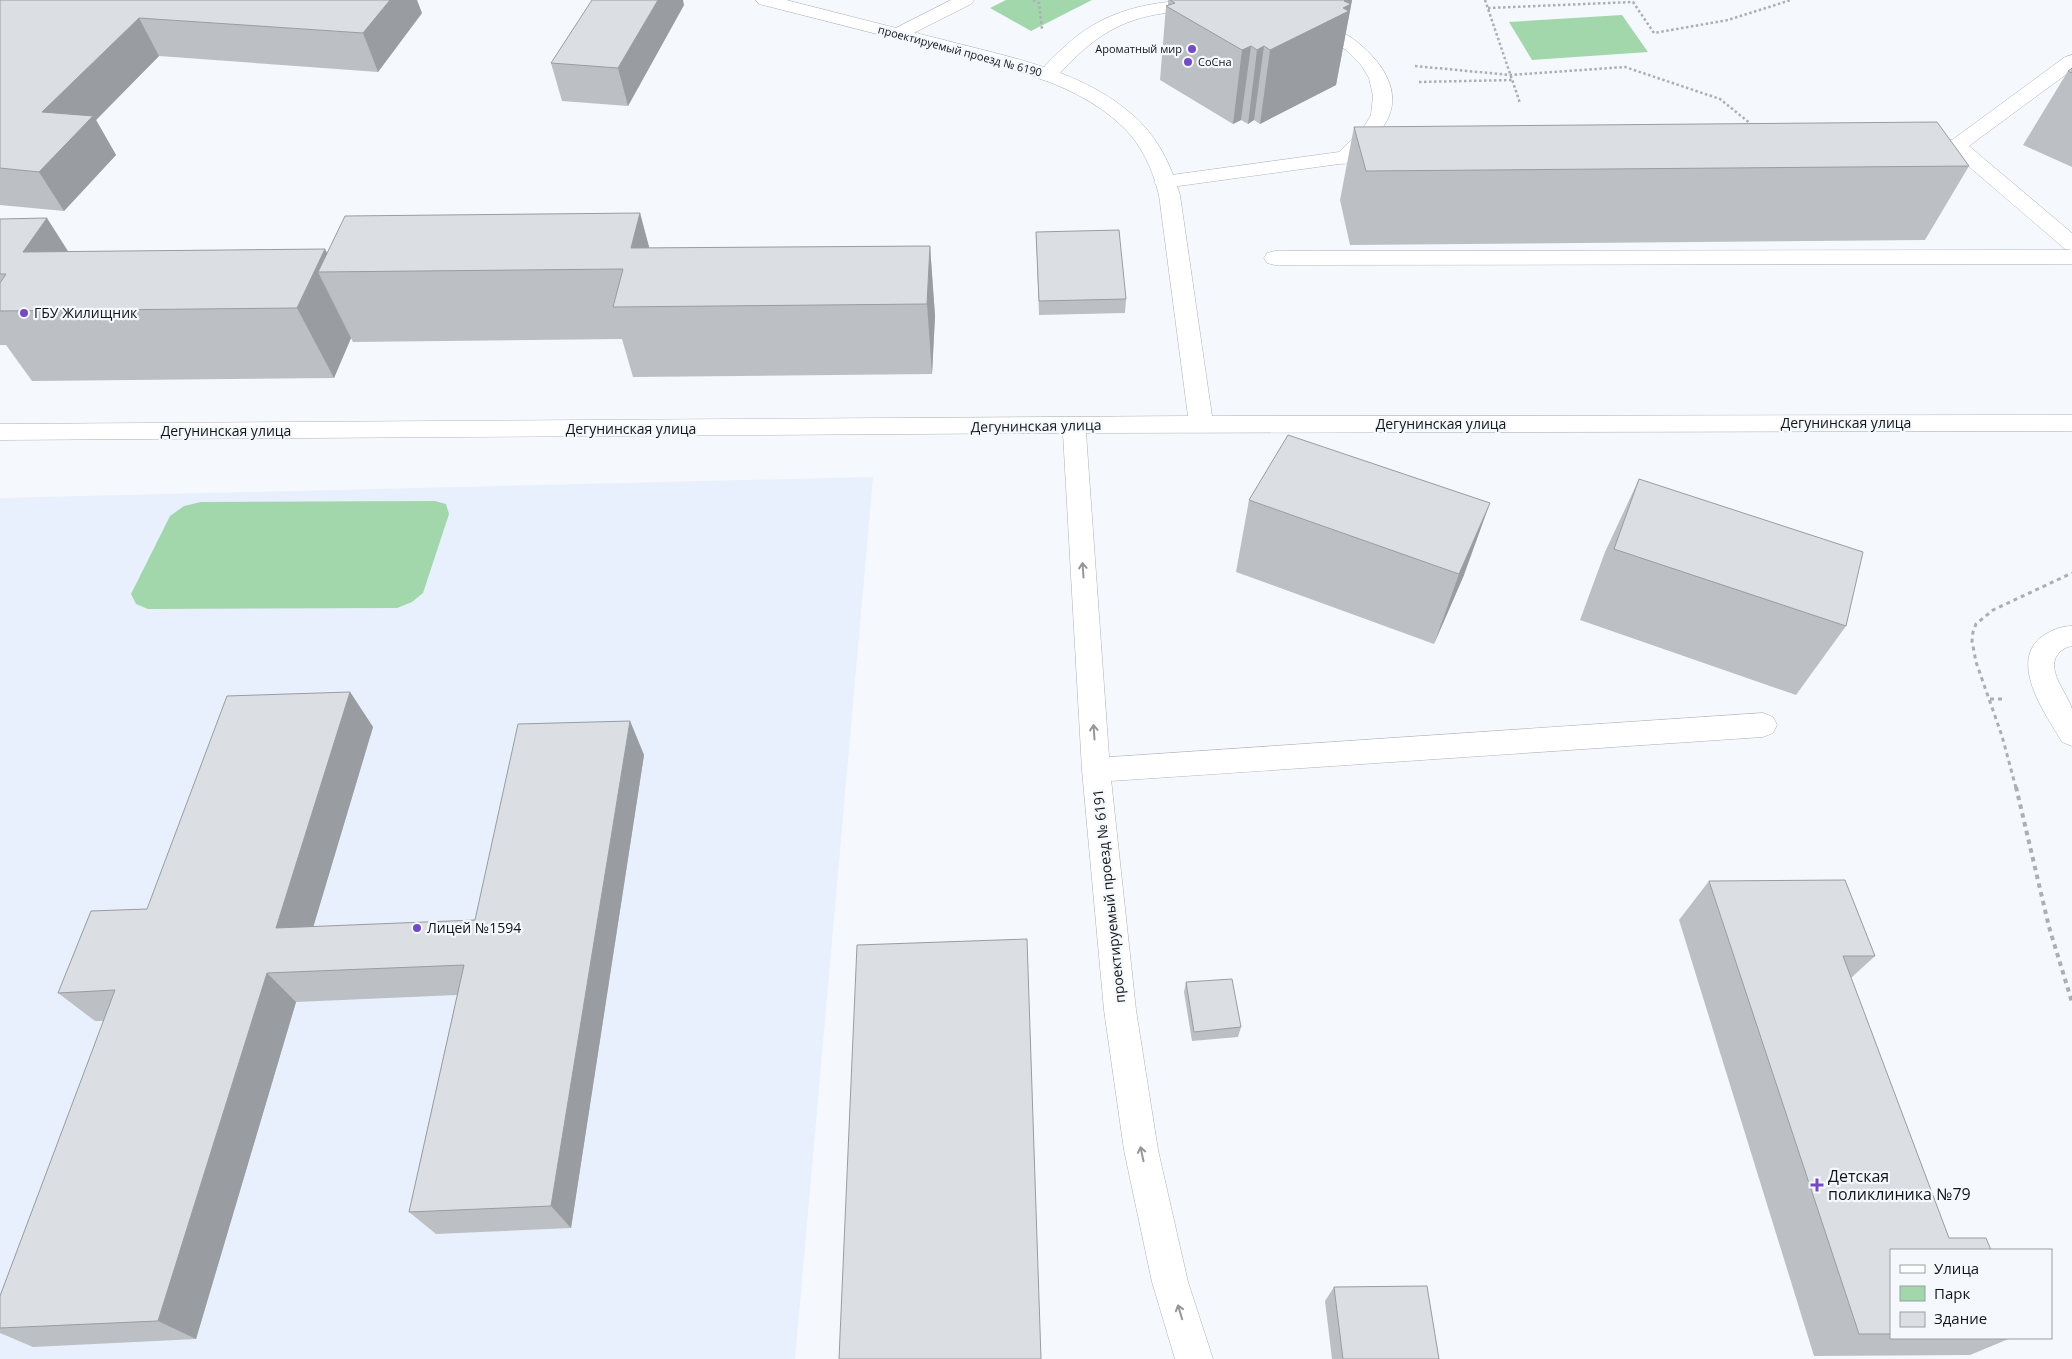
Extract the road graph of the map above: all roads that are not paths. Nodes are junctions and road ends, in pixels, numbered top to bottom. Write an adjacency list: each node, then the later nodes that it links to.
1 (765, 0): 5 (street, проектируемый проезд № 6190)
2 (965, 0): 5 (street)
3 (1223, 4): 7 (street)
4 (1294, 16): 11 (street)
5 (898, 34): 7 (street, проектируемый проезд № 6190)
6 (2072, 61): 8 (street)
7 (1047, 75): 12 (street, проектируемый проезд № 6190)
8 (1957, 146): 9 (street); 13 (street)
9 (1899, 147)
10 (1408, 157): 11 (street)
11 (1339, 158): 12 (street)
12 (1164, 182): 17 (street, проектируемый проезд № 6190)
13 (2072, 244)
14 (2072, 257): 15 (street)
15 (1275, 258)
16 (2072, 423): 17 (street, Дегунинская улица)
17 (1201, 424): 18 (street, Дегунинская улица)
18 (1074, 426): 19 (street, Дегунинская улица); 23 (street, проектируемый проезд № 6191, one-way to 18)
19 (0, 432)
20 (2072, 636): 22 (street)
21 (1763, 725): 23 (street)
22 (2072, 734)
23 (1096, 770): 24 (street, проектируемый проезд № 6191, one-way to 23)
24 (1194, 1359)

